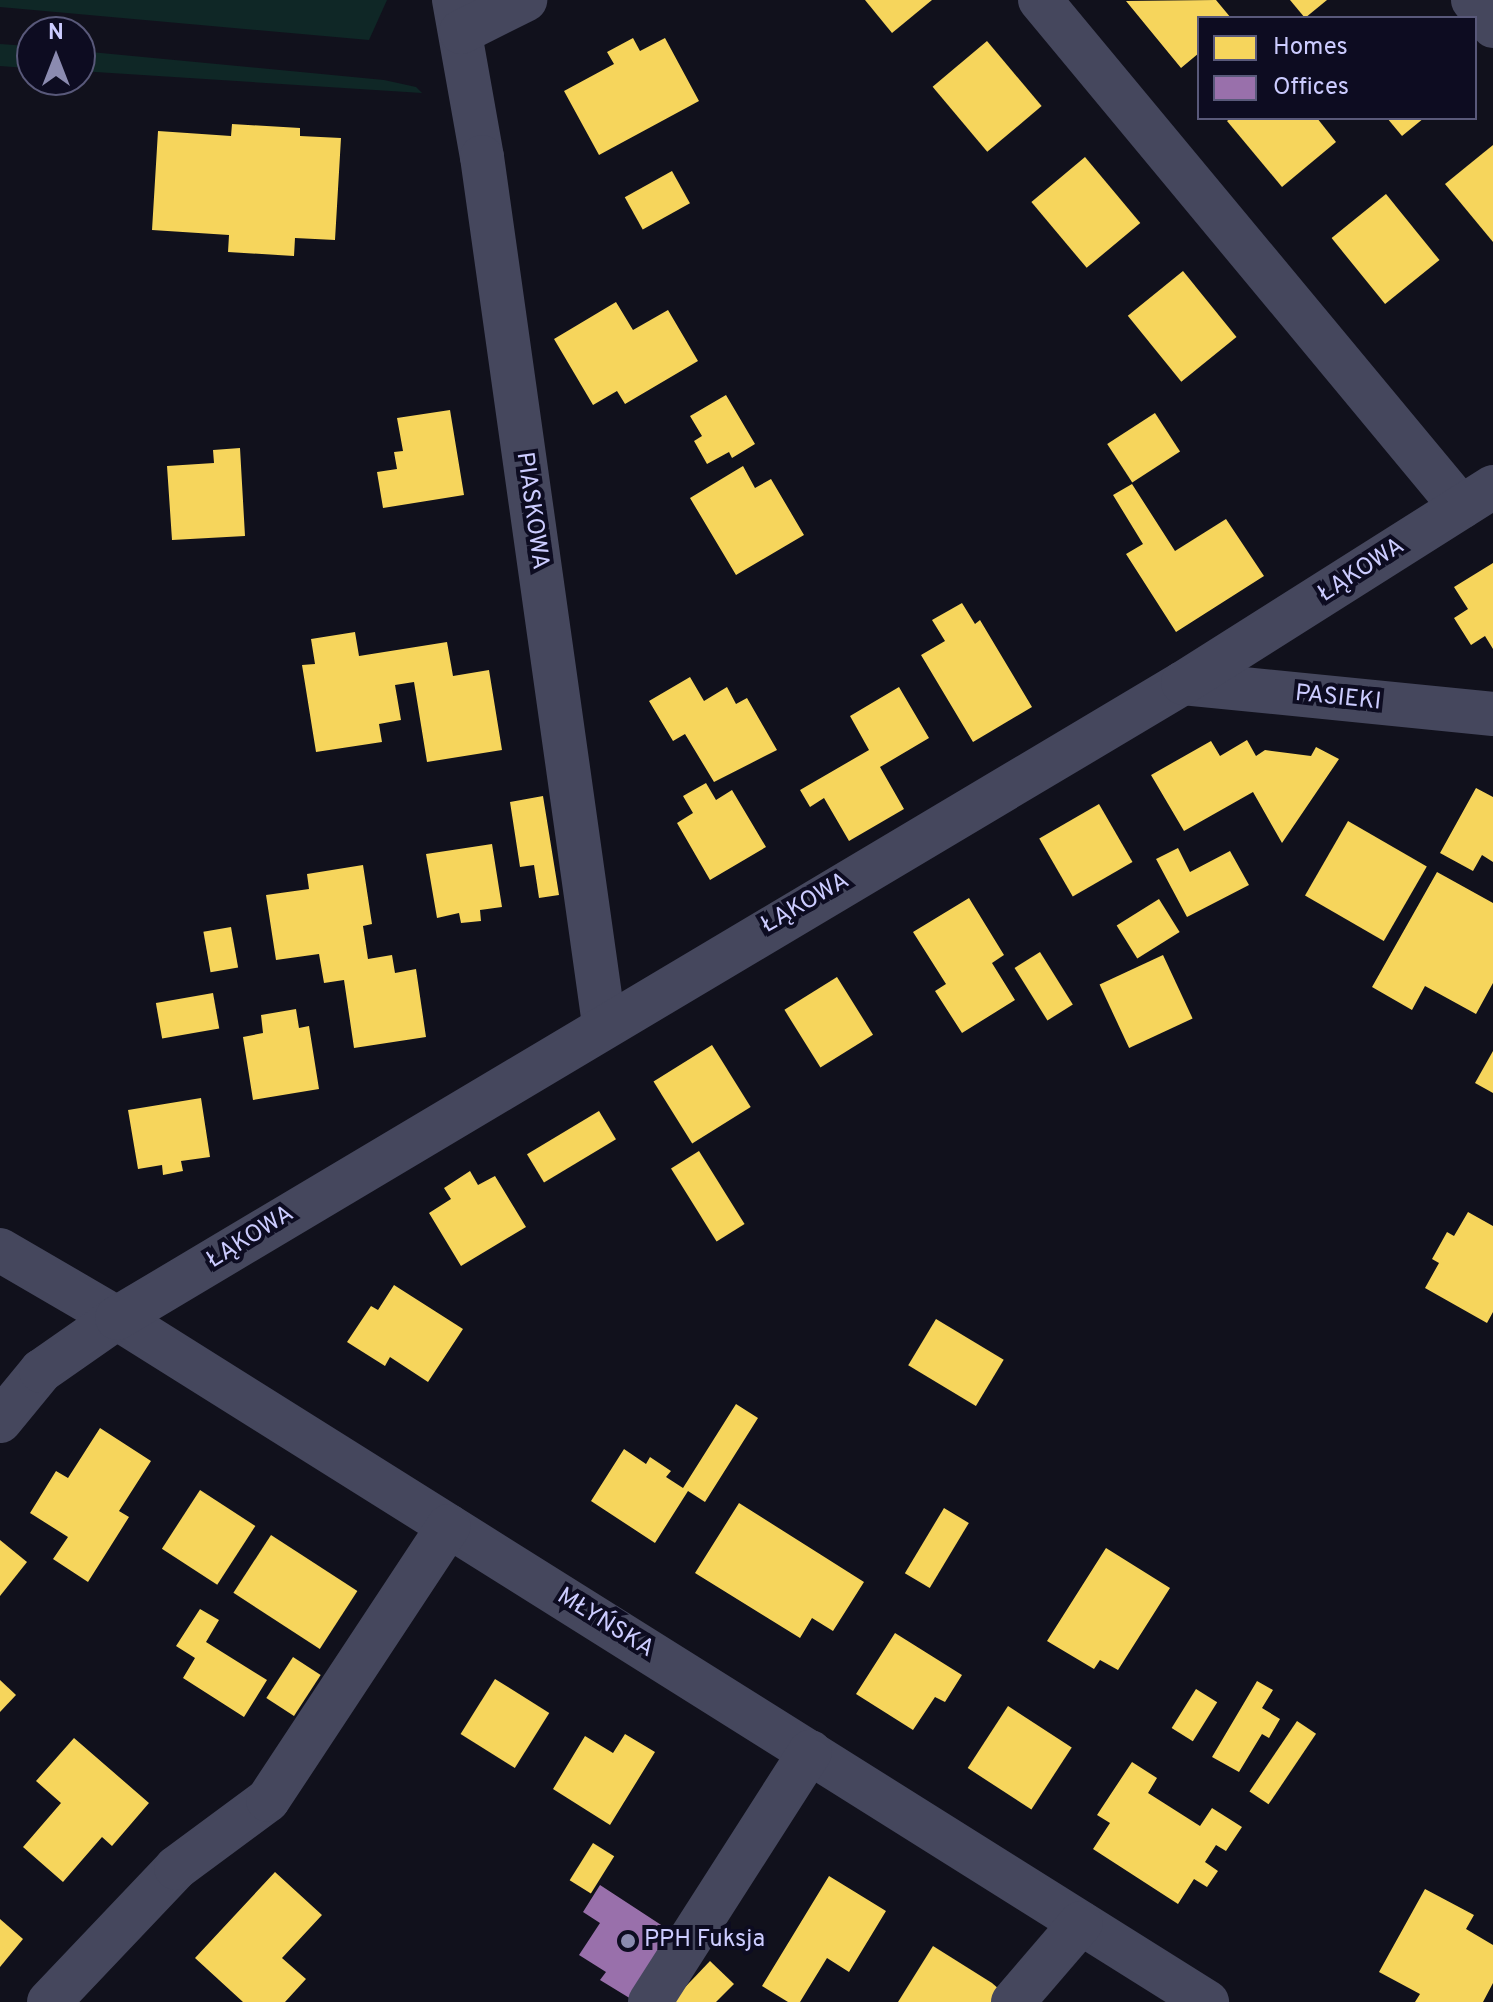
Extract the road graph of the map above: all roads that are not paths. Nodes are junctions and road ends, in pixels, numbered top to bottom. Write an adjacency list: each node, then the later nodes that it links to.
1 (525, 0): 4 (street)
2 (1040, 0): 6 (street)
3 (1473, 0): 5 (street)
4 (458, 16): 9 (street, PIASKOWA)
5 (1493, 26)
6 (1477, 497): 7 (street, ŁĄKOWA)
7 (1183, 683): 8 (street, PASIEKI); 9 (street, ŁĄKOWA)
8 (1493, 714)
9 (604, 1024): 11 (street, ŁĄKOWA)
10 (0, 1250): 11 (street, MŁYŃSKA)
11 (117, 1318): 12 (street, ŁĄKOWA); 13 (street, MŁYŃSKA)
12 (0, 1421)
13 (449, 1526): 14 (street, MŁYŃSKA); 17 (street)
14 (810, 1752): 15 (street, MŁYŃSKA); 18 (street)
15 (1081, 1923): 16 (street, MŁYŃSKA); 19 (street)
16 (1191, 1998)
17 (49, 2002)
18 (650, 2002)
19 (1013, 2002)

